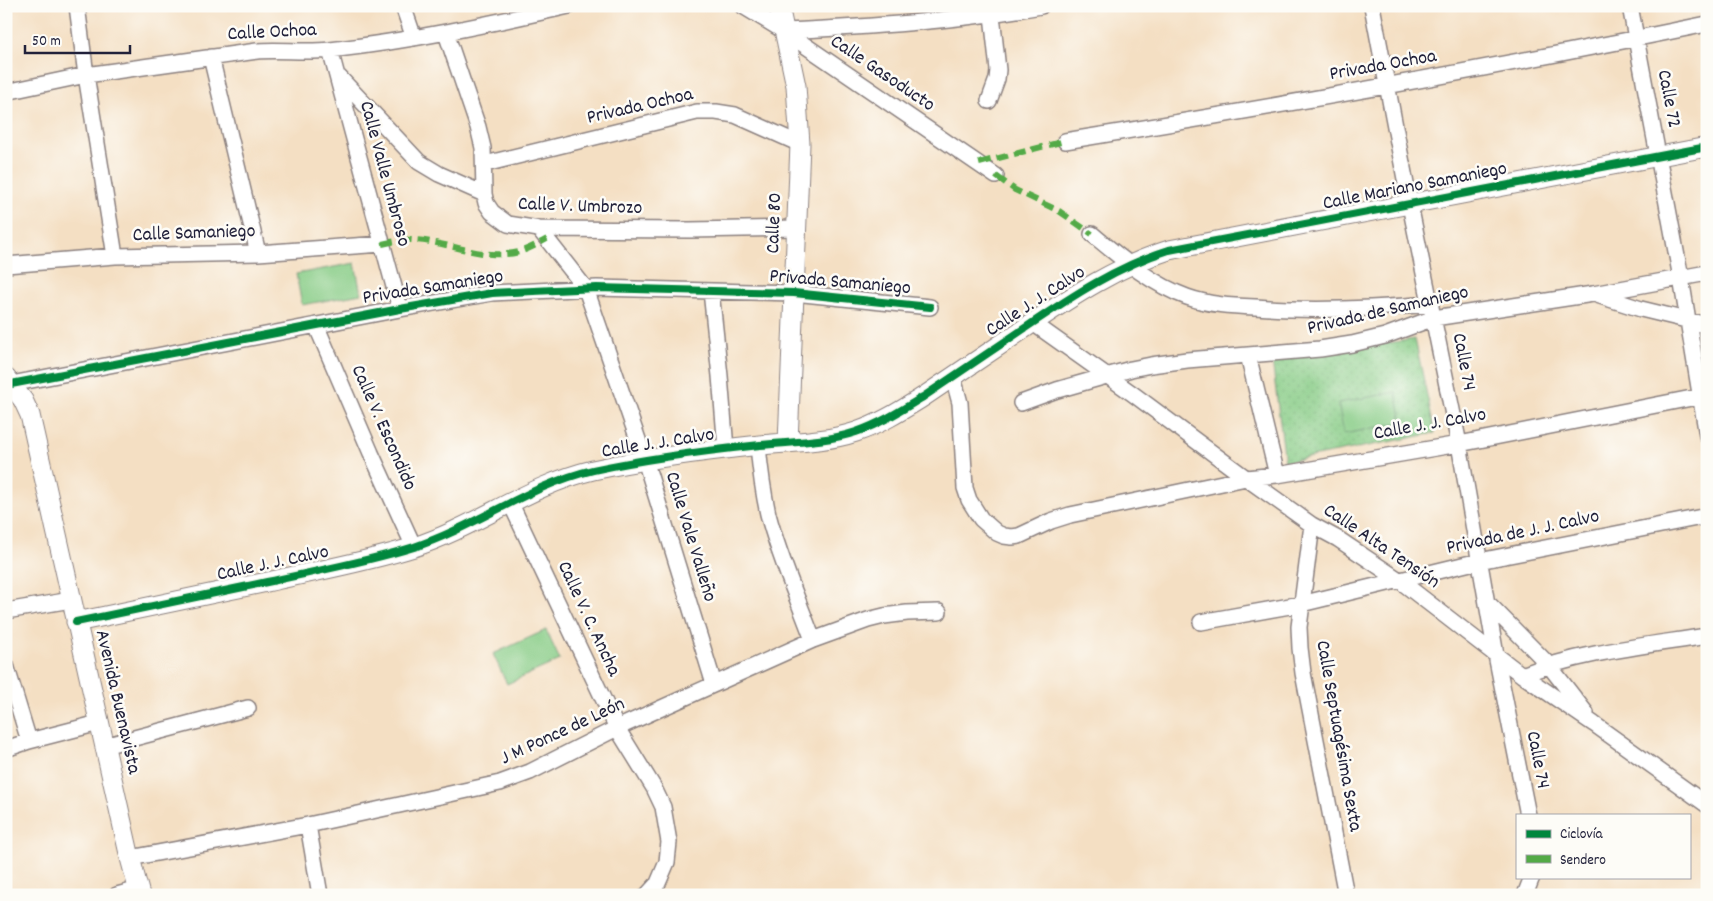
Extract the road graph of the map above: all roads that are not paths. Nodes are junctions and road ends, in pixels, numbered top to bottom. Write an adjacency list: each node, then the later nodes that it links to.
1 (77, 6): 17 (street)
2 (403, 6): 13 (street)
3 (569, 6): 12 (street, Calle Ochoa)
4 (743, 6): 11 (street, Calle Gasoducto)
5 (779, 6): 11 (street, Calle 80)
6 (1041, 6): 9 (street)
7 (1372, 6): 19 (street, Calle 74)
8 (1630, 6): 14 (street, Calle 72)
9 (992, 15): 11 (street); 21 (street)
10 (1707, 24): 14 (street, Privada Ochoa)
11 (784, 30): 23 (street, Calle 80); 27 (street, Calle Gasoducto)
12 (446, 33): 13 (street, Calle Ochoa); 26 (street)
13 (414, 38): 15 (street, Calle Ochoa)
14 (1636, 39): 19 (street, Privada Ochoa); 25 (street, Calle 72)
15 (330, 50): 16 (street, Calle Ochoa); 18 (street, Calle Valle Umbroso)
16 (211, 57): 17 (street, Calle Ochoa); 34 (street)
17 (86, 75): 20 (street, Calle Ochoa); 35 (street)
18 (337, 75): 28 (street); 33 (street, Calle Valle Umbroso)
19 (1388, 86): 22 (street, Privada Ochoa); 29 (street, Calle 74)
20 (6, 92)
21 (989, 101)
22 (1065, 141)
23 (800, 144): 26 (street, Privada Ochoa); 30 (street, Calle 80)
24 (1707, 147): 25 (street, Calle Mariano Samaniego)
25 (1658, 156): 29 (street, Calle Mariano Samaniego); 39 (street, Calle 72)
26 (485, 164): 28 (street)
27 (996, 176)
28 (484, 194): 31 (street, Calle V. Umbrozo)
29 (1410, 205): 37 (street, Calle Mariano Samaniego); 46 (street, Calle 74)
30 (797, 228): 31 (street, Calle V. Umbrozo); 42 (street, Calle 80)
31 (538, 229): 40 (street, Calle Vale Valleño)
32 (1092, 234): 37 (street)
33 (382, 244): 34 (street, Calle Samaniego); 45 (street, Calle Valle Umbroso)
34 (258, 253): 35 (street, Calle Samaniego)
35 (115, 256): 36 (street, Calle Samaniego)
36 (6, 264)
37 (1131, 266): 46 (street, Privada de Samaniego); 48 (street, Calle J. J. Calvo)
38 (1707, 273): 39 (street, Privada de Samaniego)
39 (1681, 278): 43 (street, Privada de Samaniego); 47 (street, Calle 72)
40 (586, 289): 41 (street, Privada Samaniego); 45 (street, Privada Samaniego); 62 (street, Calle Vale Valleño)
41 (710, 291): 42 (street, Privada Samaniego); 61 (street)
42 (794, 293): 44 (street, Privada Samaniego); 58 (street, Calle 80)
43 (1593, 294): 46 (street, Privada de Samaniego); 47 (street)
44 (930, 307)
45 (400, 309): 49 (street, Privada Samaniego)
46 (1432, 311): 51 (street, Privada de Samaniego); 59 (street, Calle 74)
47 (1688, 321): 50 (street); 55 (street, Calle 72)
48 (1033, 323): 52 (street, Calle Alta Tensión); 53 (street, Calle J. J. Calvo)
49 (316, 325): 54 (street, Privada Samaniego); 68 (street, Calle V. Escondido)
50 (1707, 325)
51 (1248, 355): 52 (street, Privada de Samaniego); 63 (street)
52 (1108, 376): 56 (street, Privada de Samaniego); 64 (street, Calle Alta Tensión)
53 (952, 377): 58 (street, Calle J. J. Calvo); 64 (street, Calle J. J. Calvo)
54 (8, 382): 71 (street, Avenida Buenavista)
55 (1703, 396): 57 (street, Calle 72); 59 (street, Calle J. J. Calvo)
56 (1021, 403)
57 (1707, 436)
58 (788, 443): 60 (street, Calle J. J. Calvo)
59 (1459, 444): 63 (street, Calle J. J. Calvo); 69 (street, Calle 74)
60 (758, 446): 61 (street, Calle J. J. Calvo); 79 (street)
61 (726, 449): 62 (street, Calle J. J. Calvo)
62 (645, 460): 65 (street, Calle J. J. Calvo); 84 (street, Calle Vale Valleño)
63 (1277, 475): 64 (street, Calle J. J. Calvo)
64 (1246, 478): 67 (street, Calle Alta Tensión)
65 (510, 502): 68 (street, Calle J. J. Calvo); 88 (street, Calle V. C. Ancha)
66 (1707, 516): 69 (street, Privada de J. J. Calvo)
67 (1312, 524): 70 (street, Calle Alta Tensión); 73 (street, Calle Septuagésima Sexta)
68 (414, 546): 76 (street, Calle J. J. Calvo)
69 (1479, 561): 70 (street, Privada de J. J. Calvo); 72 (street, Calle 74)
70 (1399, 580): 73 (street, Privada de J. J. Calvo); 80 (street, Calle Alta Tensión)
71 (71, 600): 74 (street); 76 (street, Avenida Buenavista)
72 (1487, 602): 80 (street, Calle 74); 81 (street)
73 (1301, 604): 77 (street, Privada de J. J. Calvo); 101 (street, Calle Septuagésima Sexta)
74 (6, 612)
75 (939, 612): 79 (street, J M Ponce de León)
76 (76, 622): 86 (street, Avenida Buenavista)
77 (1201, 622)
78 (1707, 636): 81 (street)
79 (814, 640): 84 (street, J M Ponce de León)
80 (1496, 655): 83 (street, Calle Alta Tensión); 93 (street, Calle 74)
81 (1548, 664): 83 (street); 87 (street)
82 (6, 665): 89 (street)
83 (1522, 675): 87 (street, Calle Alta Tensión)
84 (714, 684): 88 (street, J M Ponce de León)
85 (248, 708): 90 (street)
86 (99, 724): 89 (street); 90 (street, Avenida Buenavista)
87 (1594, 724): 92 (street, Calle Alta Tensión)
88 (617, 728): 94 (street, J M Ponce de León); 100 (street, Calle V. C. Ancha)
89 (29, 741): 91 (street)
90 (104, 746): 95 (street, Avenida Buenavista)
91 (6, 749)
92 (1707, 805)
93 (1528, 814)
94 (308, 825): 95 (street, J M Ponce de León); 99 (street)
95 (130, 858): 97 (street, Avenida Buenavista)
96 (1532, 878): 102 (street)
97 (139, 892): 98 (street)
98 (117, 895)
99 (320, 895)
100 (647, 895)
101 (1346, 895)
102 (1525, 895)

